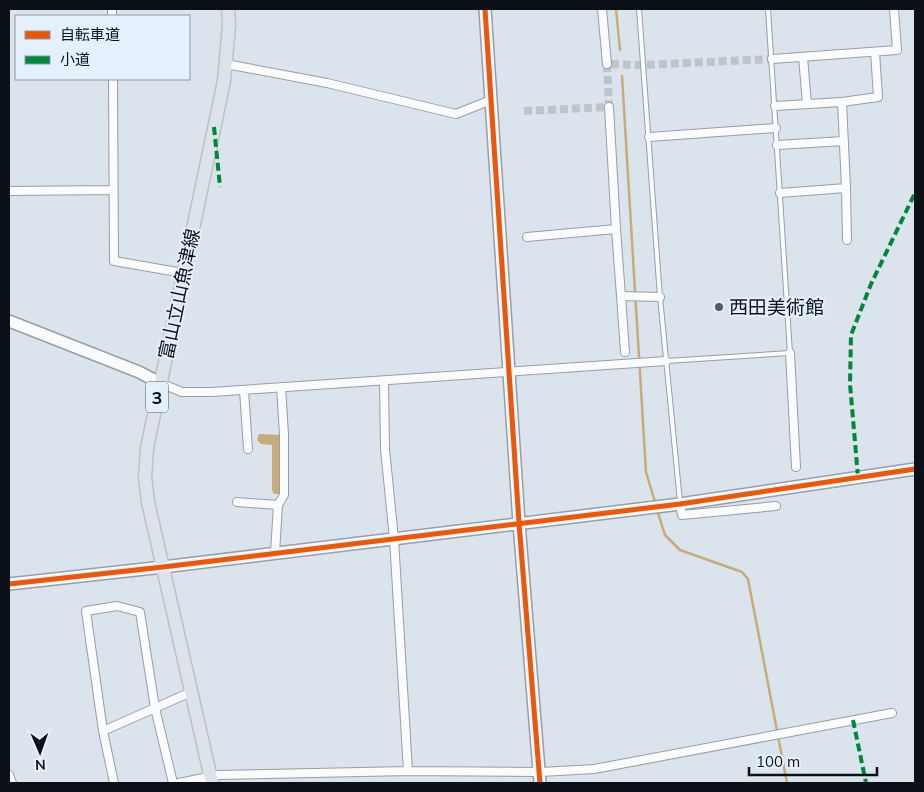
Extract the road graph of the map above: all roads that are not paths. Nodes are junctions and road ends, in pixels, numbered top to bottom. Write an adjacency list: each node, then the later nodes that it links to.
1 (228, 9): 10 (main road, 富山立山魚津線 / 3)
2 (485, 9): 13 (street)
3 (602, 9): 11 (street)
4 (639, 9): 19 (lane)
5 (768, 9): 9 (lane)
6 (894, 9): 7 (street)
7 (876, 52): 8 (street); 14 (street)
8 (803, 56): 9 (street); 15 (street)
9 (772, 58): 16 (lane)
10 (226, 64): 13 (street); 29 (main road, 富山立山魚津線 / 3)
11 (607, 64)
12 (112, 80): 23 (street)
13 (491, 100): 36 (street)
14 (842, 102): 15 (street); 20 (street)
15 (807, 104): 16 (street)
16 (775, 106): 18 (lane)
17 (608, 107): 26 (street)
18 (776, 128): 19 (street); 21 (lane)
19 (649, 137): 31 (lane)
20 (844, 141): 21 (street); 22 (street)
21 (777, 145): 25 (lane)
22 (846, 188): 25 (street); 28 (street)
23 (113, 190): 24 (street); 29 (street)
24 (9, 191)
25 (780, 192): 34 (lane)
26 (616, 229): 27 (street); 30 (street)
27 (527, 237)
28 (847, 240)
29 (183, 272): 38 (main road, 富山立山魚津線 / 3)
30 (621, 296): 31 (street); 33 (street)
31 (660, 297): 35 (lane)
32 (9, 321): 38 (street)
33 (625, 352)
34 (790, 353): 35 (lane); 42 (street)
35 (666, 362): 36 (street); 45 (lane)
36 (510, 372): 37 (street); 48 (street)
37 (384, 380): 39 (street); 49 (street)
38 (160, 383): 40 (street); 51 (main road, 富山立山魚津線 / 3)
39 (281, 387): 40 (street); 46 (street)
40 (244, 390): 41 (street)
41 (248, 449)
42 (796, 468)
43 (915, 469): 45 (street)
44 (237, 502): 46 (street)
45 (680, 504): 47 (street); 48 (street)
46 (278, 505): 50 (street)
47 (776, 506)
48 (519, 522): 49 (street); 59 (street)
49 (394, 539): 50 (street); 57 (street)
50 (275, 553): 51 (street)
51 (163, 567): 52 (street); 53 (main road, 富山立山魚津線 / 3)
52 (9, 584)
53 (191, 692): 54 (street); 60 (main road, 富山立山魚津線 / 3)
54 (154, 708): 56 (street); 56 (street); 63 (street)
55 (892, 713): 59 (street)
56 (103, 732): 62 (street)
57 (408, 771): 59 (street); 60 (street)
58 (9, 775): 61 (street)
59 (540, 778)
60 (212, 780): 64 (street)
61 (12, 783)
62 (114, 783)
63 (173, 783)
64 (179, 783)

